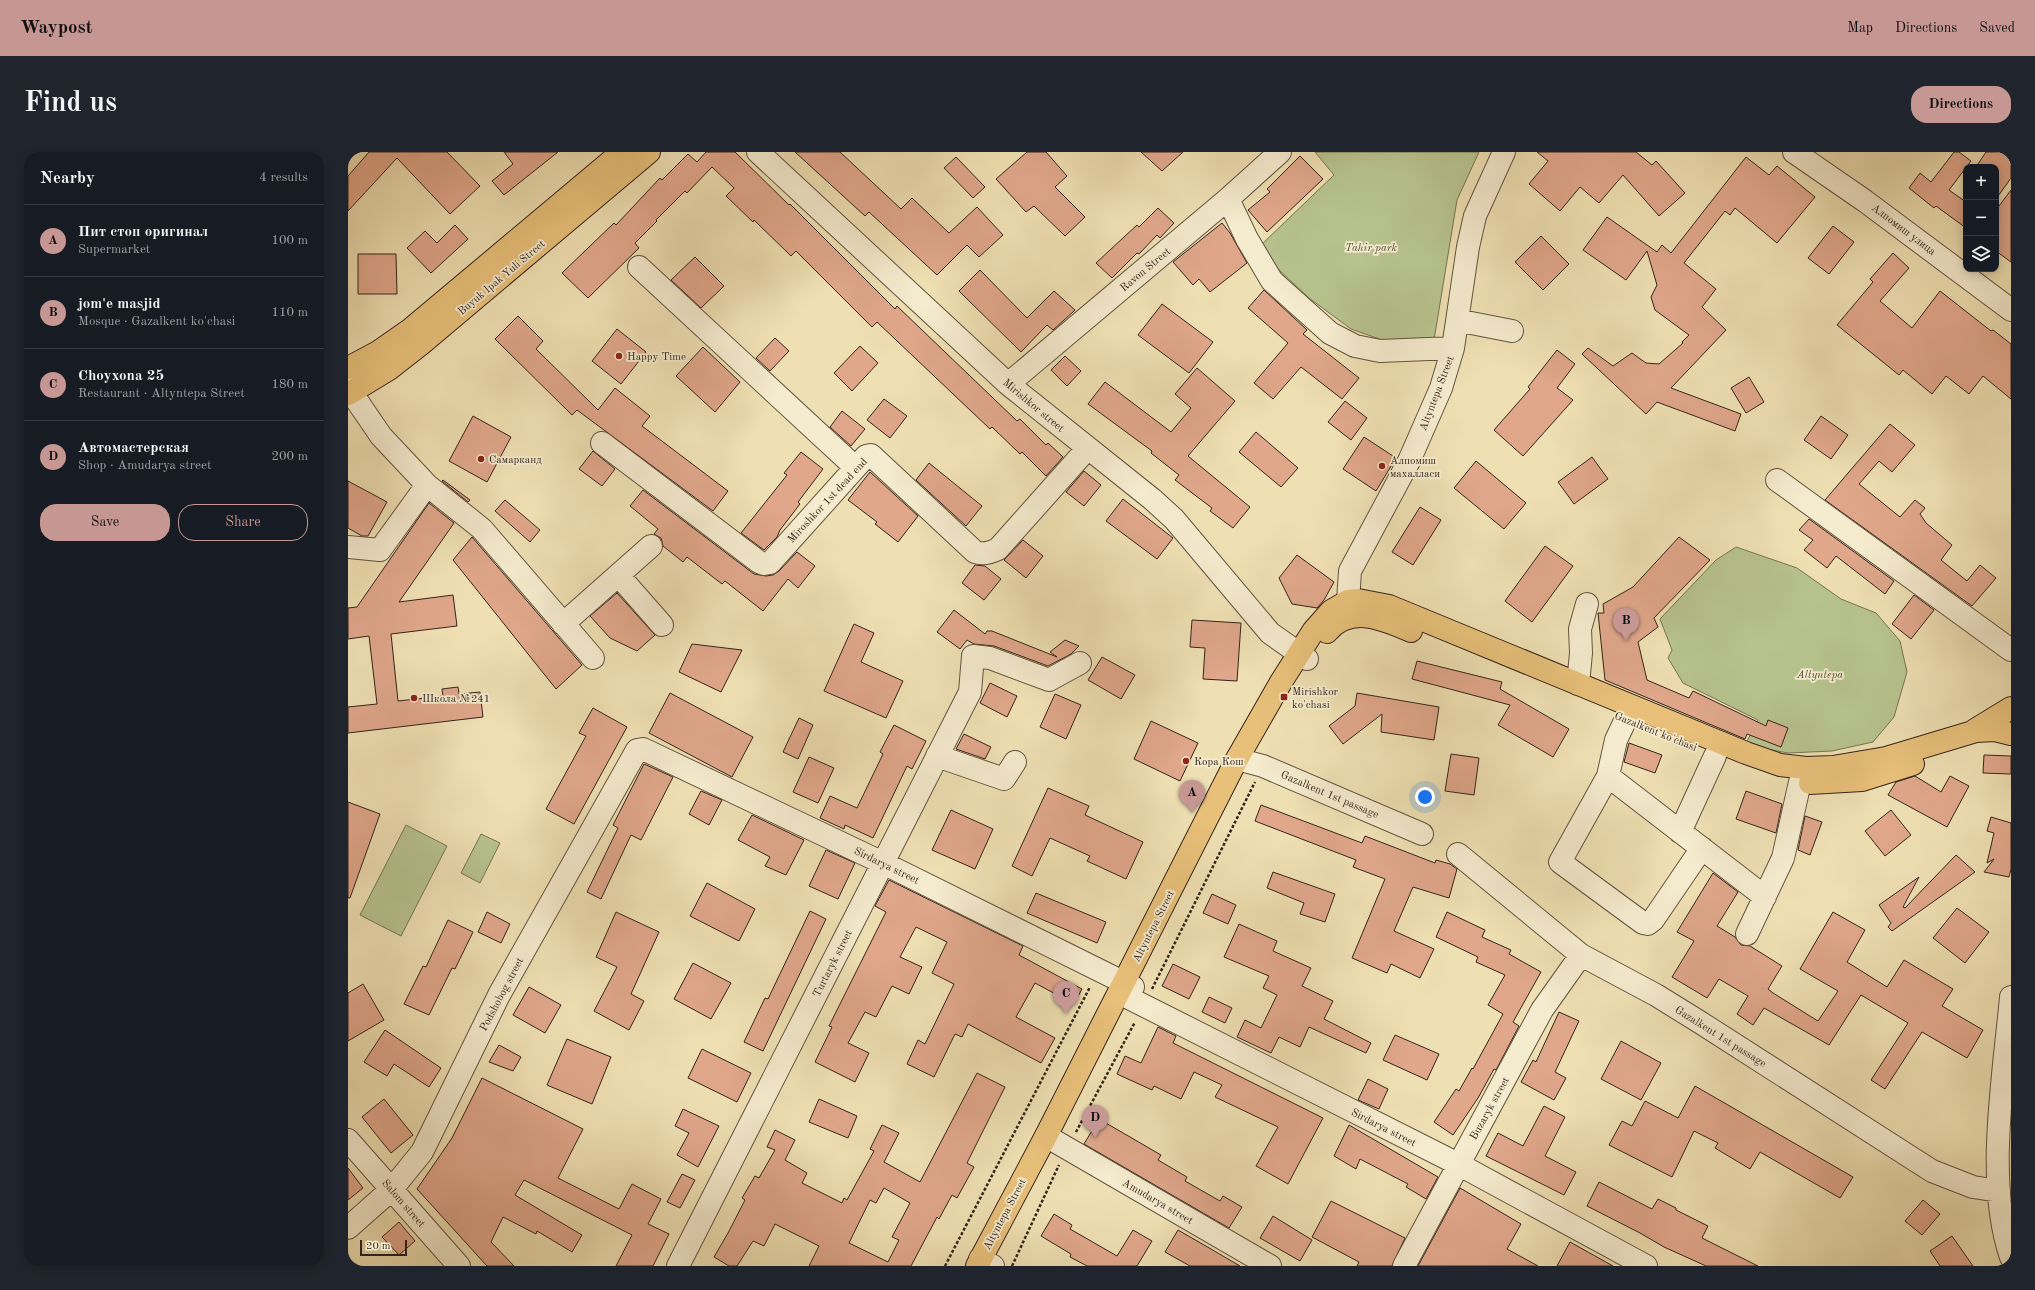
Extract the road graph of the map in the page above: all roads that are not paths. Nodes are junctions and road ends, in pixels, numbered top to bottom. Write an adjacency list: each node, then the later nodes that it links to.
1 (622, 152): 13 (main road, Buyuk Ipak Yuli Street)
2 (649, 152): 15 (main road, Buyuk Ipak Yuli Street)
3 (758, 152): 14 (street, Mirishkor street)
4 (1280, 152): 7 (street, Ravon Street)
5 (1504, 152): 12 (street, Altyntepa Street)
6 (1794, 152): 9 (street, Алпомиш улица)
7 (1228, 199): 12 (street); 14 (street, Ravon Street)
8 (639, 266): 18 (street)
9 (2011, 310)
10 (1466, 322): 11 (street)
11 (1512, 331)
12 (1453, 348): 25 (street, Altyntepa Street)
13 (348, 368)
14 (1008, 384): 17 (street, Mirishkor street)
15 (349, 390): 20 (street)
16 (602, 443): 18 (street, Miroshkor 1st dead end)
17 (1088, 449): 18 (street, Miroshkor 1st dead end); 29 (street, Mirishkor street)
18 (855, 467)
19 (1777, 480): 28 (street)
20 (427, 485): 22 (street); 26 (street)
21 (650, 546): 23 (street)
22 (348, 547)
23 (619, 576): 26 (street); 27 (street)
24 (1587, 604): 32 (street)
25 (1347, 609): 29 (main road, Altyntepa Street); 32 (main road, Gazalkent ko'chasi); 34 (main road, Gazalkent ko'chasi)
26 (564, 624): 30 (street)
27 (662, 625)
28 (2011, 650)
29 (1303, 657): 40 (main road, Altyntepa Street)
30 (593, 658)
31 (1080, 663): 38 (street, Turtaryk street)
32 (1578, 684): 34 (main road, Gazalkent ko'chasi)
33 (2011, 708): 35 (main road, Gazalkent ko'chasi)
34 (1629, 713): 35 (main road, Gazalkent ko'chasi); 39 (main road, Gazalkent ko'chasi); 42 (street)
35 (1967, 734): 36 (main road); 43 (main road, Gazalkent ko'chasi)
36 (2011, 734)
37 (640, 749): 48 (street, Sirdarya street); 57 (street, Podshobog street)
38 (936, 756): 41 (street); 48 (street, Turtaryk street)
39 (1715, 756): 43 (main road, Gazalkent ko'chasi); 44 (street)
40 (1242, 760): 45 (street, Gazalkent 1st passage); 52 (main road, Altyntepa Street)
41 (1015, 762)
42 (1608, 776): 44 (street); 46 (street)
43 (1800, 782): 49 (street)
44 (1680, 832): 46 (street)
45 (1422, 834)
46 (1702, 848): 49 (street)
47 (1458, 854): 51 (street, Gazalkent 1st passage)
48 (883, 863): 52 (street, Sirdarya street); 63 (street, Turtaryk street)
49 (1765, 897): 50 (street)
50 (1747, 934)
51 (1581, 955): 56 (street, Buzaryk street); 58 (street, Gazalkent 1st passage)
52 (1126, 990): 54 (main road, Altyntepa Street); 56 (street, Sirdarya street)
53 (2011, 997): 58 (street)
54 (1050, 1138): 61 (main road, Altyntepa Street); 64 (street, Amudarya street)
55 (348, 1140): 57 (street, Salom street)
56 (1458, 1164): 65 (street, Buzaryk street); 66 (street, Sirdarya street)
57 (392, 1190): 59 (street, Podshobog street); 62 (street, Salom street)
58 (1999, 1192): 60 (street)
59 (348, 1228)
60 (2011, 1257)
61 (986, 1264)
62 (459, 1266)
63 (678, 1266)
64 (1270, 1266)
65 (1404, 1266)
66 (1646, 1266)

